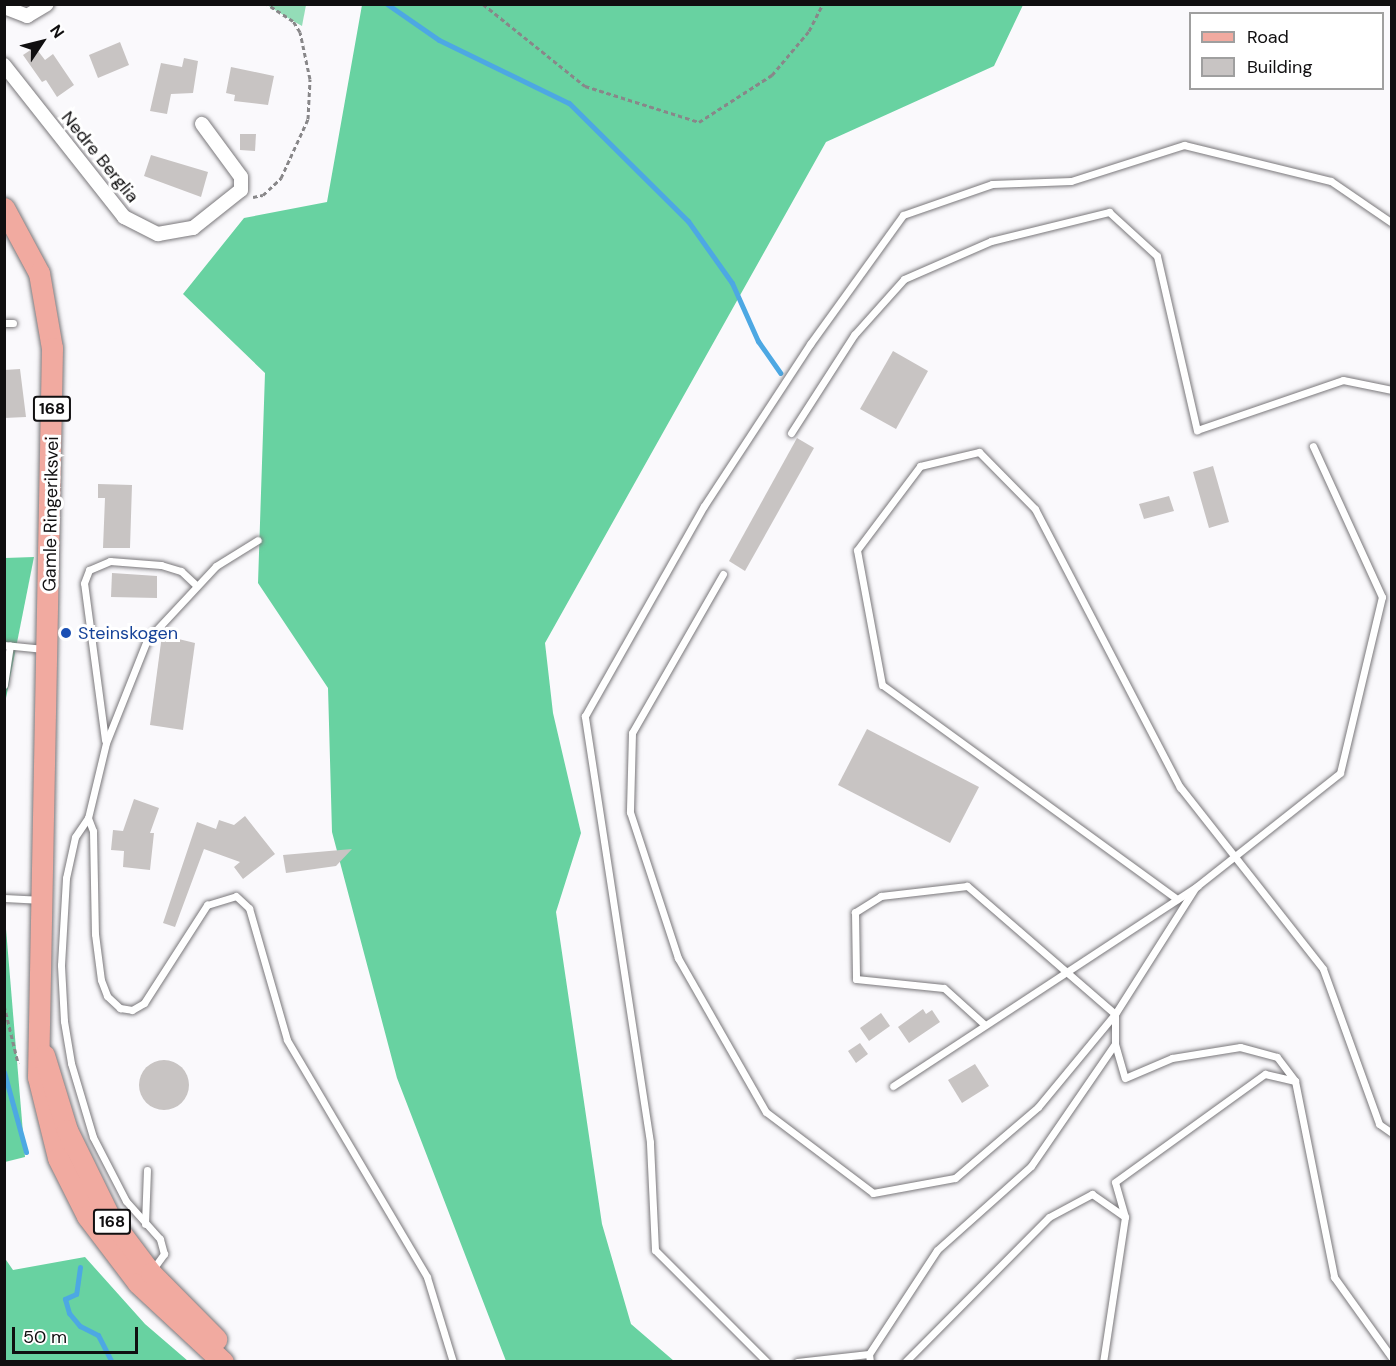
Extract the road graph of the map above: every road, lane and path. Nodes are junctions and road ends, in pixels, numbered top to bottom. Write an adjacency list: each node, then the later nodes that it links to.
1 (47, 4): 5 (street)
2 (267, 4): 8 (path)
3 (483, 4): 4 (path)
4 (823, 4)
5 (4, 7)
6 (4, 65): 8 (street, Nedre Berglia)
7 (202, 124): 8 (street)
8 (235, 199)
9 (4, 208): 20 (main road, Gamle Ringeriksvei / 168)
10 (1392, 223): 45 (lane)
11 (4, 323): 12 (lane)
12 (13, 323)
13 (1392, 390): 14 (lane)
14 (791, 433)
15 (1313, 446): 24 (lane)
16 (258, 540): 18 (lane)
17 (723, 574): 30 (lane)
18 (196, 585): 22 (lane); 22 (lane)
19 (7, 645): 20 (lane); 21 (lane)
20 (50, 650): 28 (main road, Gamle Ringeriksvei / 168)
21 (4, 685)
22 (105, 743): 23 (lane)
23 (87, 818): 38 (lane); 44 (lane)
24 (1233, 857): 25 (lane); 27 (lane); 35 (lane)
25 (1197, 886): 27 (lane); 30 (lane)
26 (4, 898): 28 (lane)
27 (1177, 899): 29 (lane)
28 (40, 900): 39 (main road, Gamle Ringeriksvei / 168)
29 (1068, 970): 30 (lane); 31 (lane); 31 (lane)
30 (1115, 1014): 32 (lane)
31 (986, 1025): 34 (lane)
32 (1115, 1044): 33 (lane); 40 (lane)
33 (1295, 1081): 37 (lane); 41 (lane)
34 (893, 1086)
35 (1392, 1133)
36 (147, 1170): 38 (lane)
37 (1125, 1217): 47 (lane); 48 (lane)
38 (145, 1224): 39 (lane)
39 (145, 1278): 42 (main road, Gamle Ringeriksvei / 168); 43 (main road, Gamle Ringeriksvei / 168)
40 (870, 1358): 46 (lane)
41 (1392, 1358)
42 (223, 1362)
43 (235, 1362)
44 (453, 1362)
45 (767, 1362)
46 (797, 1362)
47 (905, 1362)
48 (1103, 1362)

